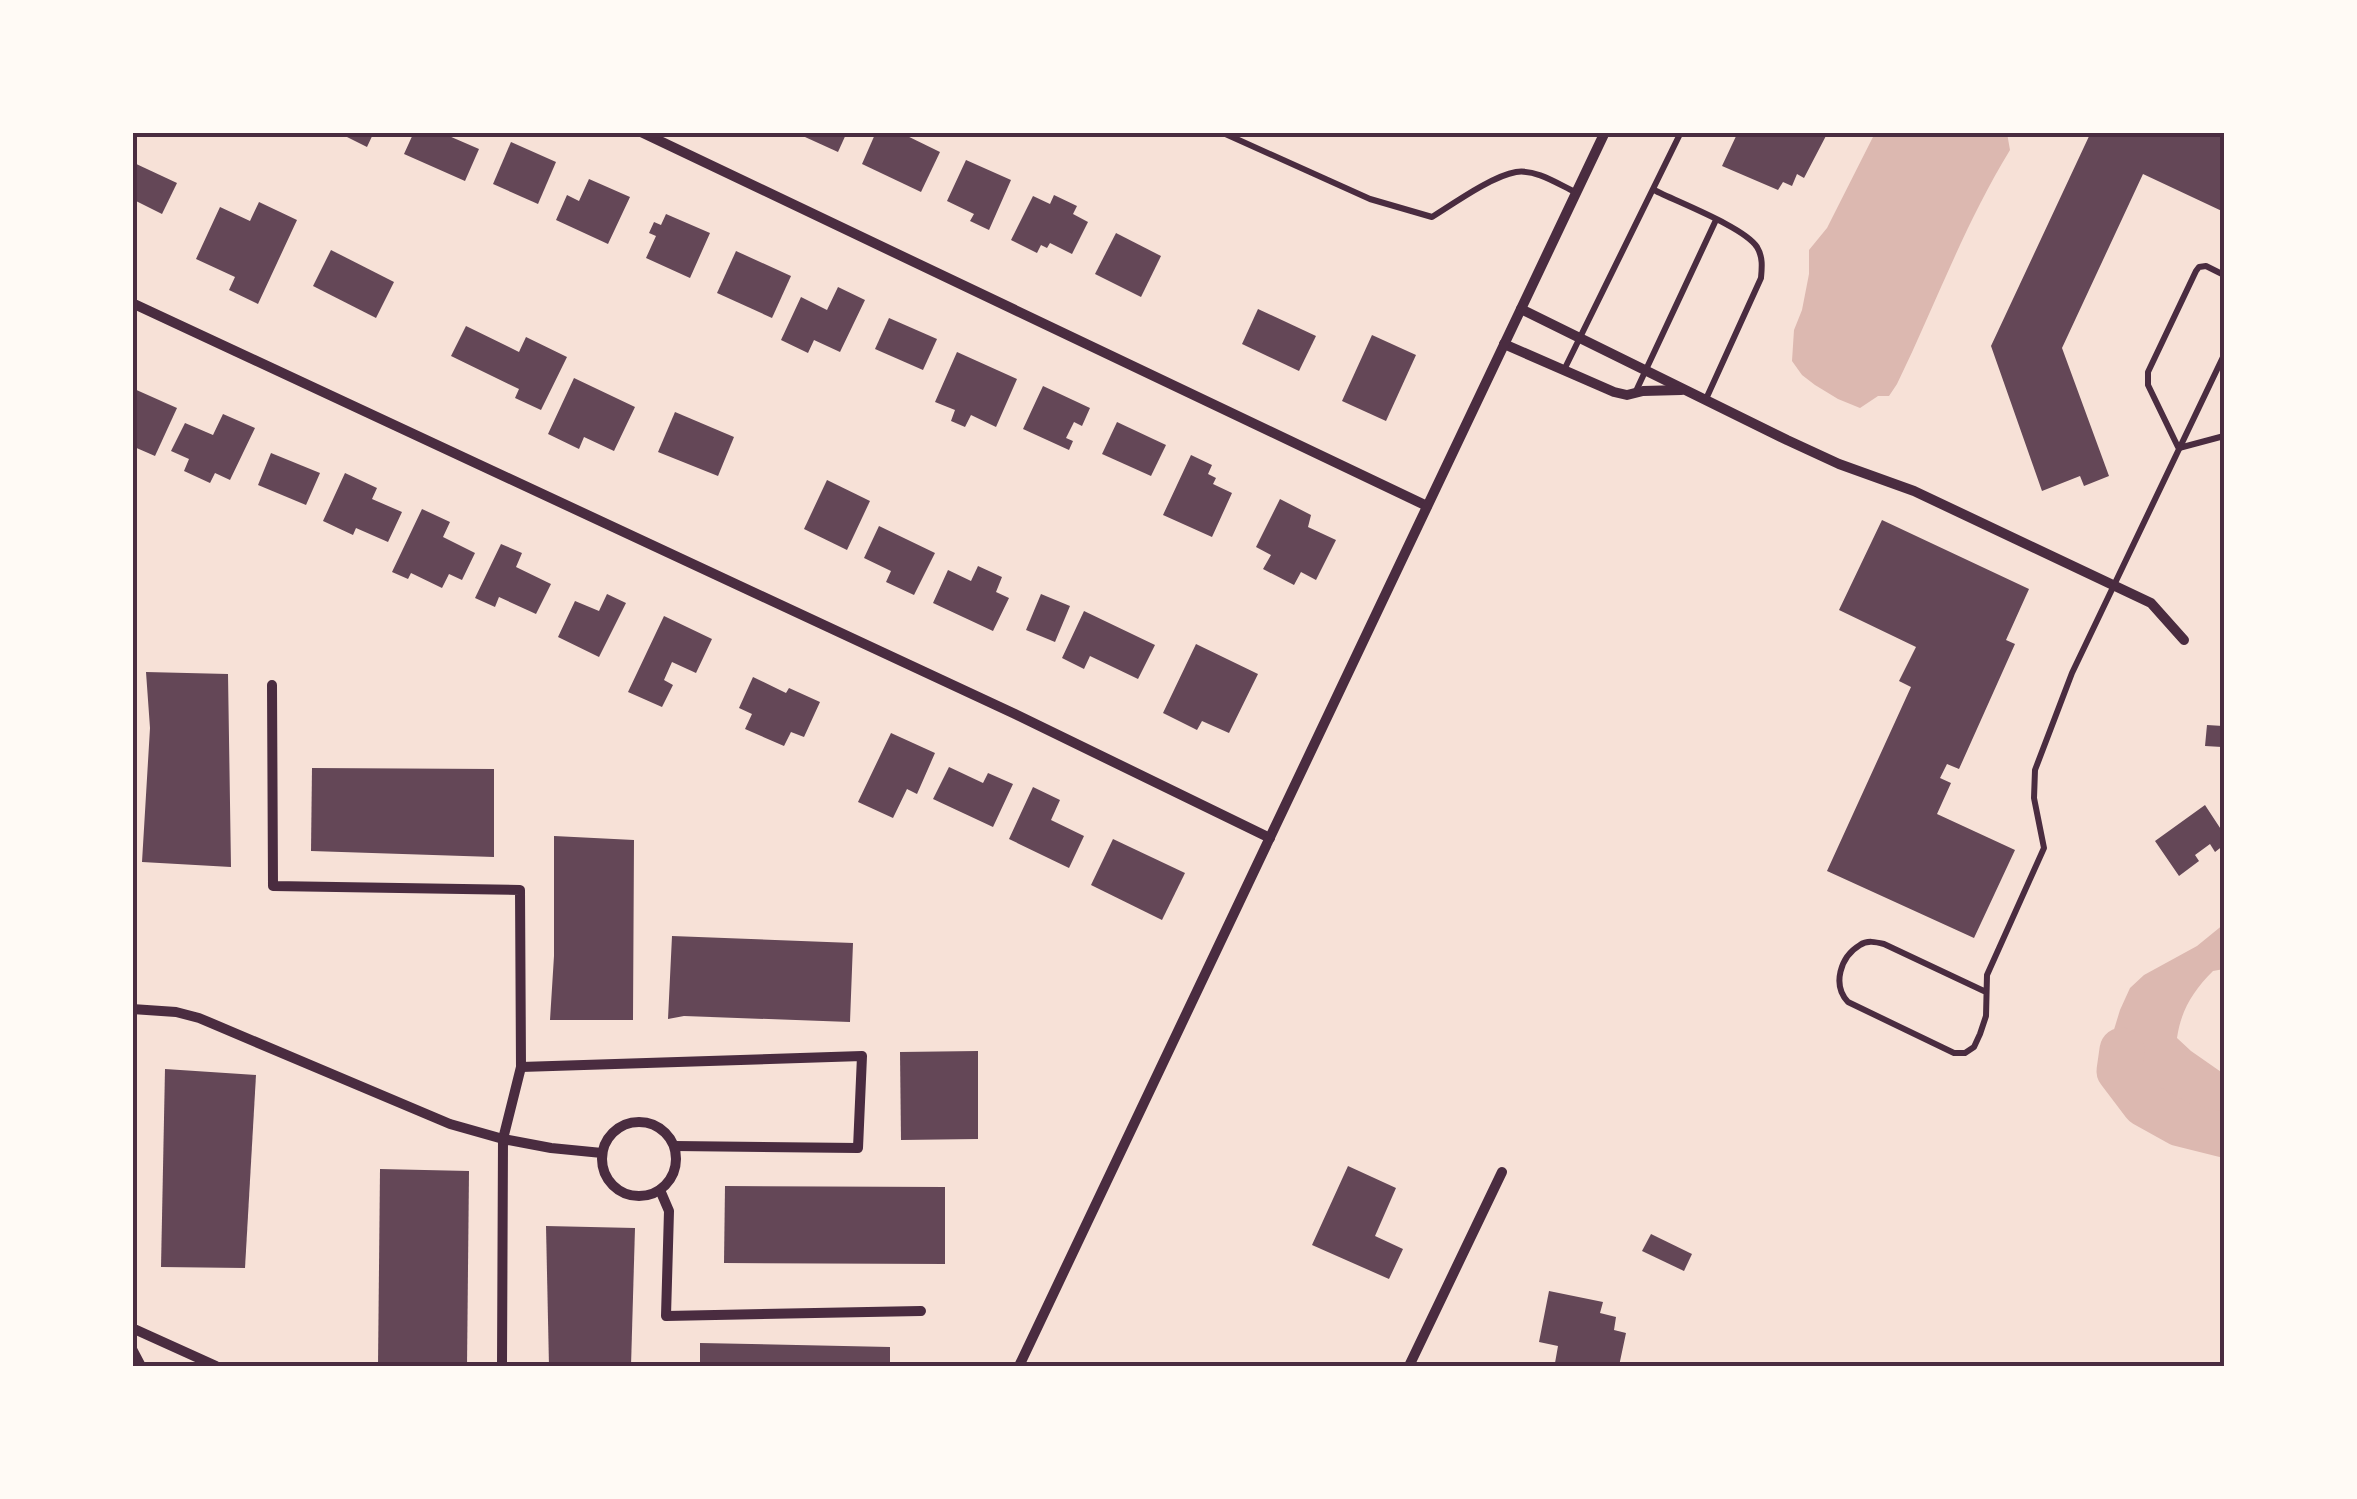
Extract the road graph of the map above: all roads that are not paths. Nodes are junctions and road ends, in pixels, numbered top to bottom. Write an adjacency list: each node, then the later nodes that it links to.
1 (642, 132): 21 (street)
2 (1221, 132): 6 (lane)
3 (1605, 132): 6 (street)
4 (1681, 132): 5 (lane)
5 (1654, 190): 7 (lane); 11 (lane)
6 (1577, 192): 10 (street)
7 (1716, 220): 14 (lane); 18 (lane)
8 (2224, 276): 20 (lane)
9 (132, 303): 25 (street)
10 (1521, 309): 11 (street); 12 (street)
11 (1581, 338): 14 (street); 15 (lane)
12 (1504, 344): 15 (street); 21 (street)
13 (2224, 355): 20 (lane)
14 (1646, 370): 16 (street); 17 (lane)
15 (1564, 371): 17 (street)
16 (1688, 390): 17 (street); 18 (street)
17 (1636, 392)
18 (1706, 399): 22 (street)
19 (2224, 436): 20 (lane)
20 (2178, 448): 22 (lane)
21 (1426, 506): 25 (street)
22 (2114, 586): 23 (street); 26 (lane)
23 (2184, 640)
24 (272, 686): 28 (street)
25 (1270, 838): 40 (street)
26 (1986, 992): 26 (lane)
27 (132, 1009): 29 (street)
28 (520, 1067): 29 (street); 30 (street)
29 (503, 1139): 31 (street); 39 (street)
30 (675, 1146): 31 (street); 33 (street)
31 (602, 1153): 33 (street)
32 (1502, 1172): 41 (street)
33 (660, 1190): 34 (street)
34 (921, 1311)
35 (132, 1328): 38 (street)
36 (132, 1350): 37 (street)
37 (141, 1366)
38 (214, 1366)
39 (502, 1366)
40 (1019, 1366)
41 (1409, 1366)

